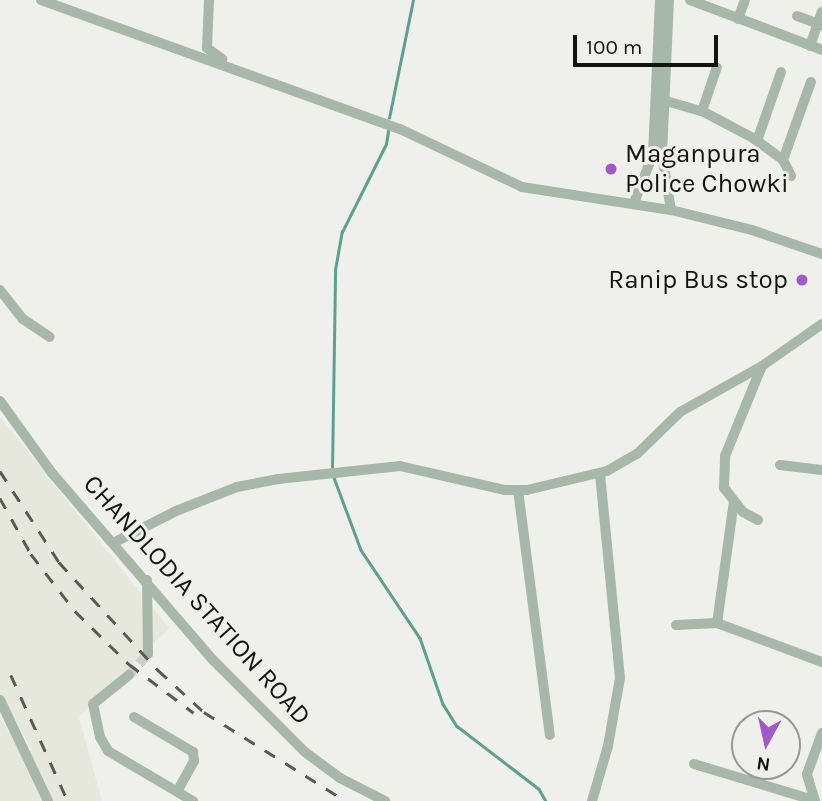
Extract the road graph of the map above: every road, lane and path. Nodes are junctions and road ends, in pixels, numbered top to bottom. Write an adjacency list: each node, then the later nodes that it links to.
1 (41, 0): 13 (street)
2 (209, 0): 13 (street)
3 (660, 0): 22 (street)
4 (669, 0): 17 (street)
5 (690, 0): 7 (street)
6 (745, 0): 9 (street)
7 (713, 4): 9 (street)
8 (797, 16): 10 (street)
9 (738, 19): 11 (street)
10 (821, 20): 11 (street)
11 (810, 46): 12 (street)
12 (822, 50)
13 (232, 66): 22 (street)
14 (717, 67): 18 (street)
15 (781, 72): 19 (street)
16 (811, 82): 20 (street)
17 (666, 101): 18 (street); 23 (street)
18 (702, 111): 19 (street)
19 (757, 141): 20 (street)
20 (783, 160): 21 (street)
21 (791, 176)
22 (634, 203): 23 (street)
23 (671, 210): 24 (street)
24 (822, 254)
25 (0, 290): 27 (street)
26 (822, 324): 28 (street)
27 (50, 337)
28 (762, 366): 32 (street); 34 (street)
29 (0, 401): 36 (street, CHANDLODIA STATION ROAD)
30 (780, 465): 31 (street)
31 (822, 470)
32 (600, 474): 33 (street); 52 (street)
33 (518, 490): 36 (street); 46 (street)
34 (734, 501): 35 (street); 38 (street)
35 (758, 520)
36 (115, 542): 37 (street, CHANDLODIA STATION ROAD)
37 (146, 580): 40 (street); 51 (street, CHANDLODIA STATION ROAD)
38 (717, 623): 39 (street); 41 (street)
39 (676, 625)
40 (148, 653)
41 (822, 662)
42 (129, 675): 48 (street)
43 (0, 700): 49 (street)
44 (134, 718): 48 (street)
45 (822, 733): 53 (street)
46 (550, 735)
47 (694, 764): 53 (street)
48 (177, 792): 50 (street)
49 (48, 801)
50 (193, 801)
51 (385, 801)
52 (592, 801)
53 (814, 801)

